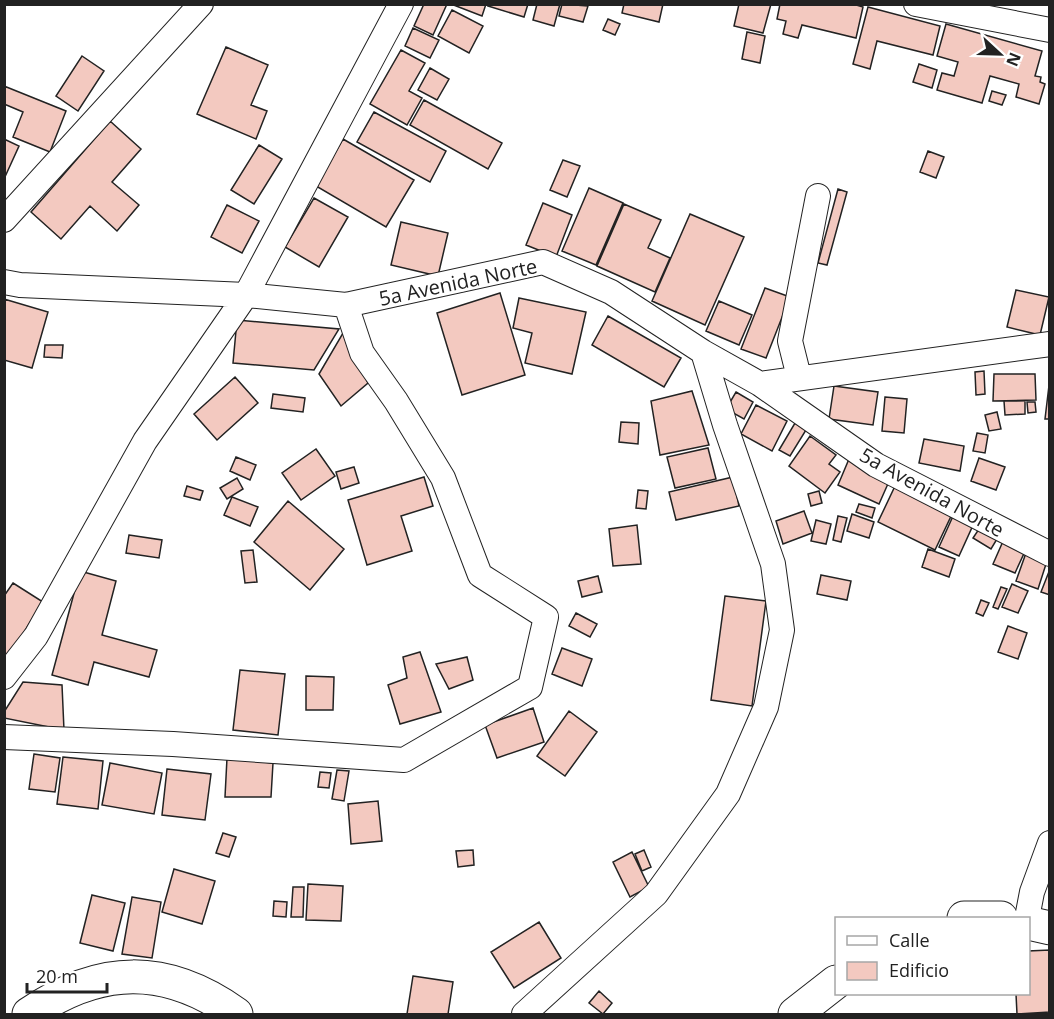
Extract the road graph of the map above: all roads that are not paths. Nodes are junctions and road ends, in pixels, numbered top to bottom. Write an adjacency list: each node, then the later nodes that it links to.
1 (201, 4): 6 (street)
2 (401, 4): 8 (street)
3 (916, 4): 4 (street)
4 (1050, 30)
5 (818, 196): 12 (street)
6 (4, 220)
7 (4, 282): 8 (street, 5a Avenida Norte)
8 (246, 295): 9 (street, 5a Avenida Norte); 15 (street)
9 (346, 305): 11 (street, 5a Avenida Norte); 16 (street)
10 (1050, 344): 12 (street)
11 (703, 352): 13 (street, 5a Avenida Norte); 24 (street)
12 (799, 377): 13 (street)
13 (760, 384): 14 (street, 5a Avenida Norte)
14 (1050, 554)
15 (4, 677)
16 (4, 736)
17 (1050, 843): 18 (street)
18 (1027, 917)
19 (1030, 923): 20 (main road)
20 (1050, 928)
21 (835, 984): 25 (main road)
22 (29, 1014): 23 (main road)
23 (236, 1014)
24 (524, 1014)
25 (795, 1014)

